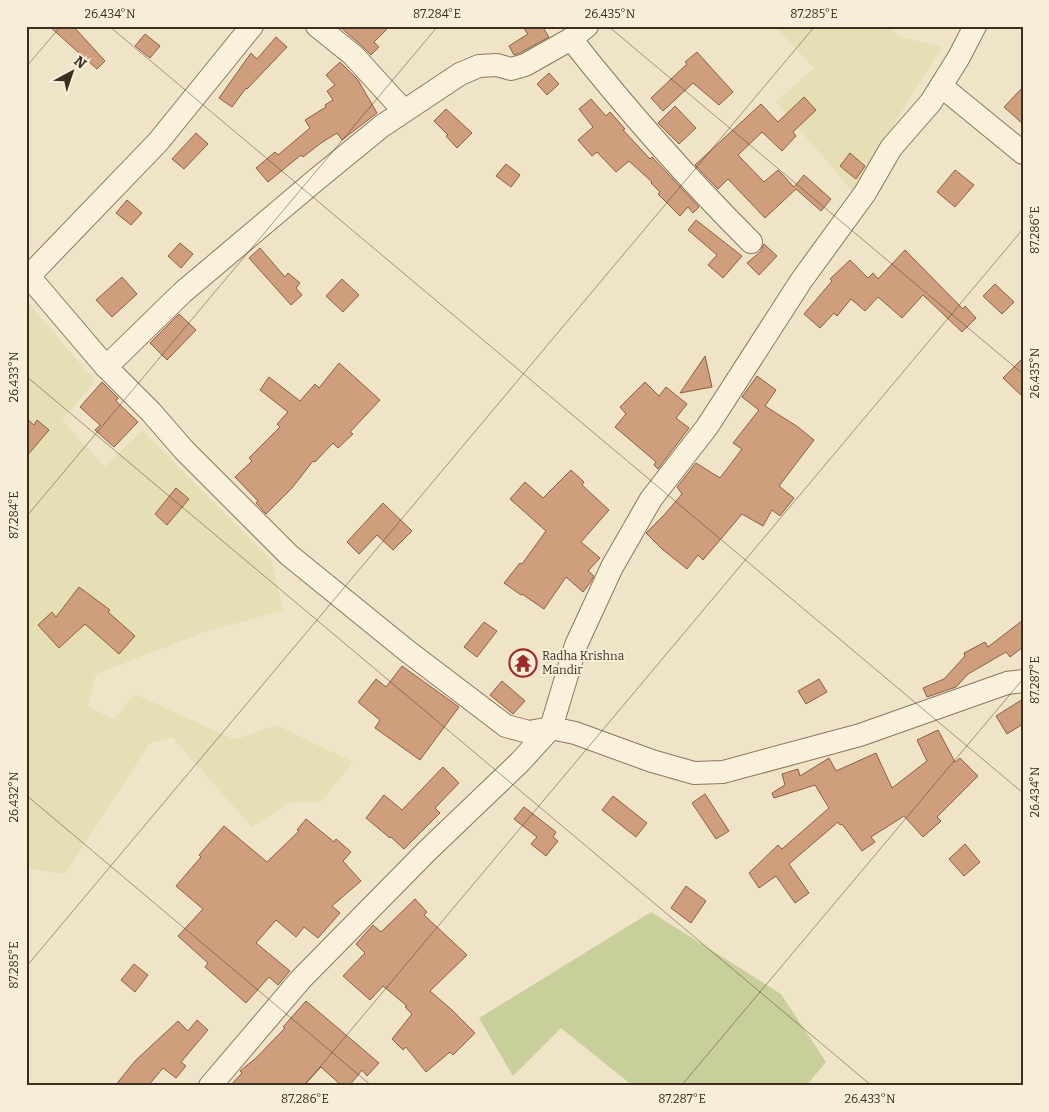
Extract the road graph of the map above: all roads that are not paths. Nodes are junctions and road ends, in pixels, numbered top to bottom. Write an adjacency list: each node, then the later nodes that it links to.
1 (252, 26): 9 (street)
2 (317, 26): 6 (street)
3 (975, 26): 5 (street)
4 (579, 33): 6 (street); 8 (street)
5 (941, 86): 7 (street); 12 (street)
6 (404, 111): 10 (street)
7 (1023, 153)
8 (751, 242)
9 (28, 275): 10 (street)
10 (106, 366): 12 (street)
11 (1023, 681): 12 (street)
12 (551, 728): 13 (street)
13 (210, 1086)

